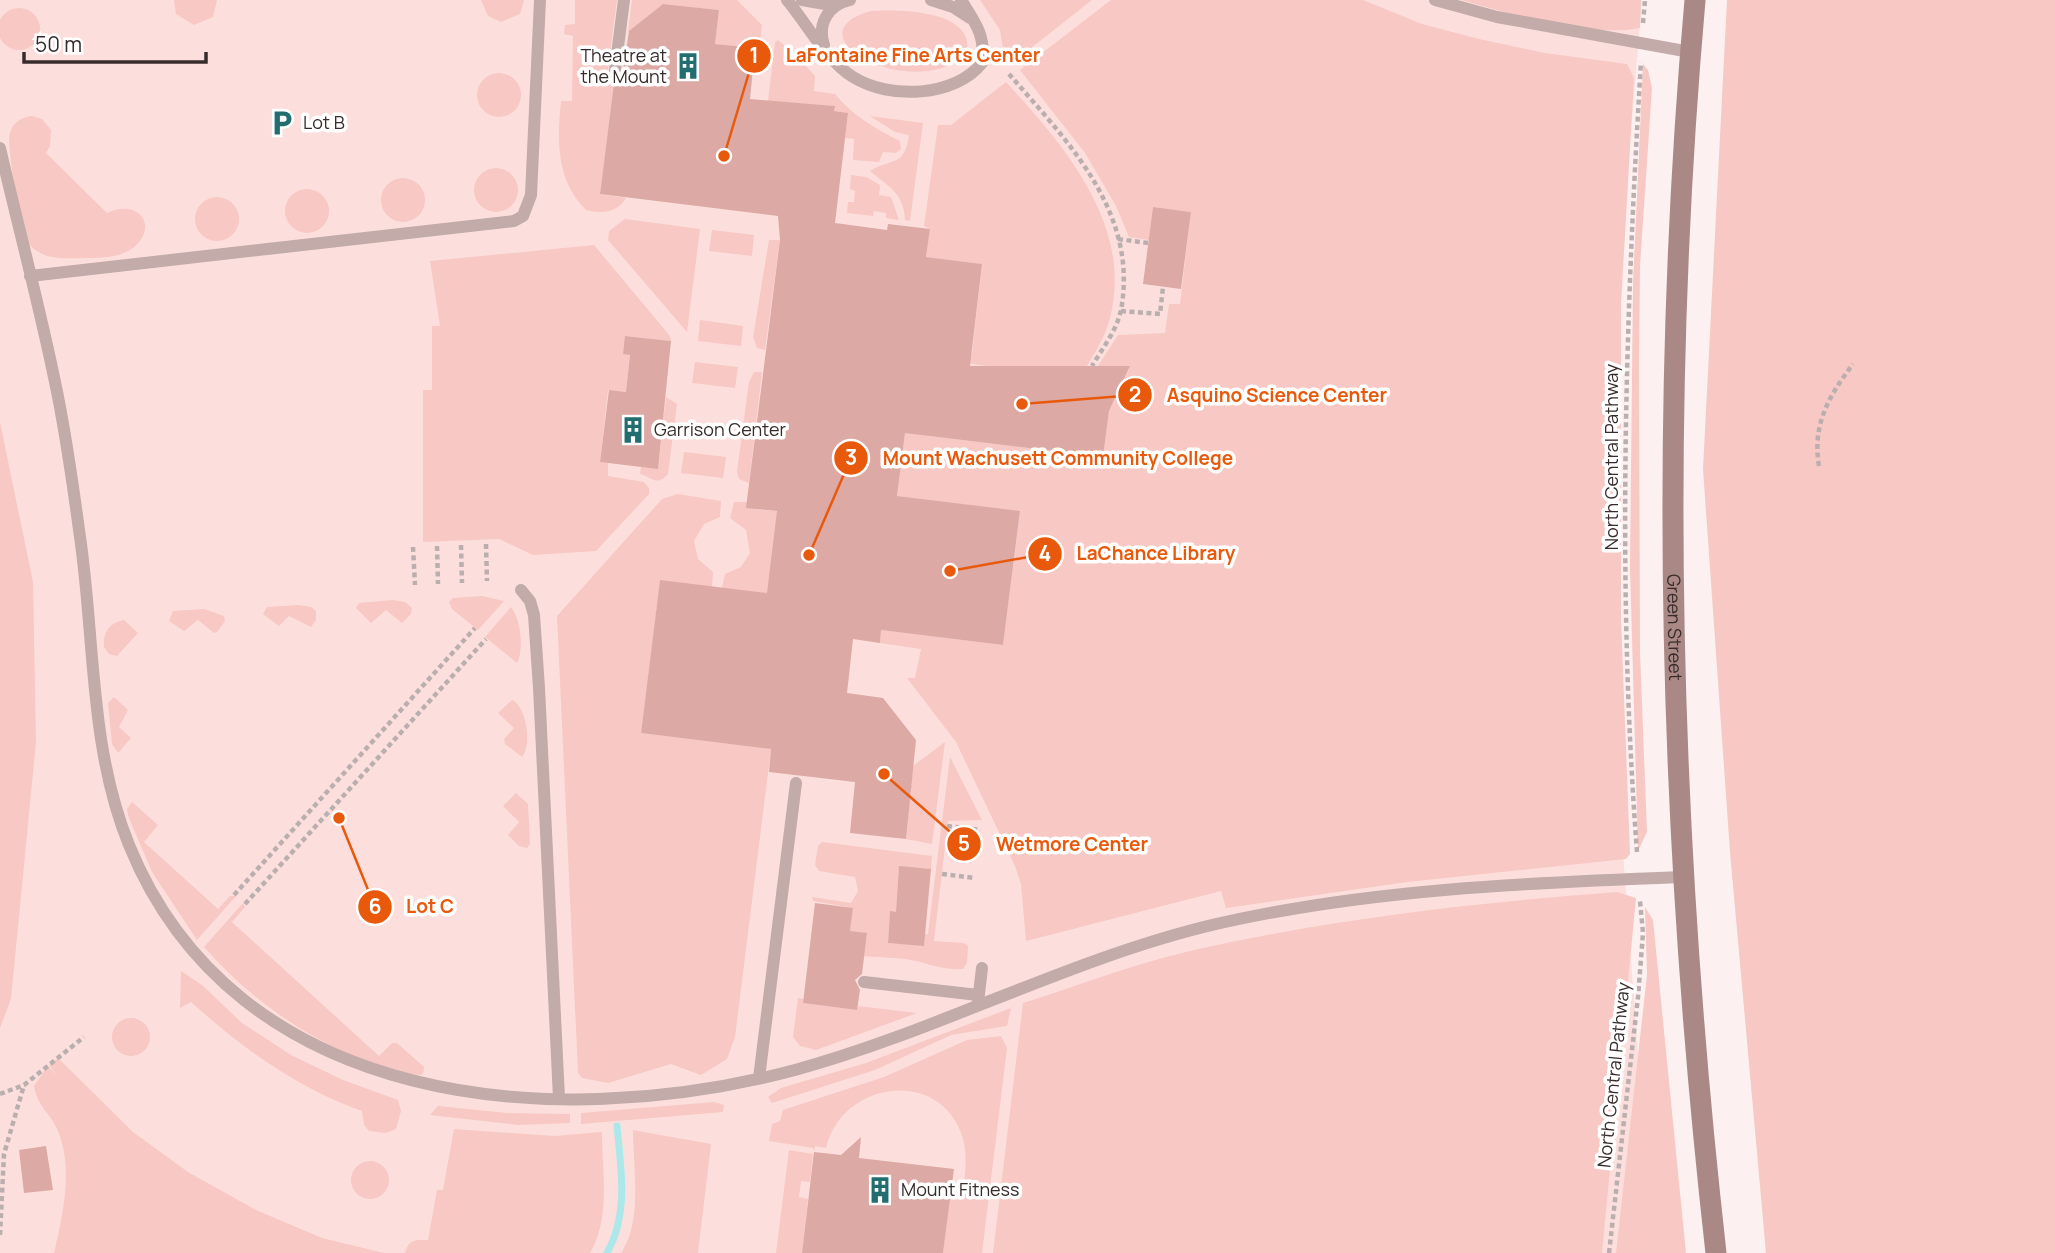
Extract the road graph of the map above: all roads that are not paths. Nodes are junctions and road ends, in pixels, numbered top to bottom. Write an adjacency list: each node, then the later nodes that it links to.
1 (540, 0): 15 (lane)
2 (624, 0): 13 (lane)
3 (787, 0): 11 (lane)
4 (802, 0): 9 (lane)
5 (931, 0): 10 (lane)
6 (961, 0): 10 (lane)
7 (1435, 0): 12 (lane)
8 (1695, 0): 12 (street, Green Street)
9 (845, 1): 11 (lane)
10 (979, 29): 11 (lane)
11 (827, 52)
12 (1690, 52): 18 (street, Green Street)
13 (615, 70)
14 (0, 148): 15 (lane)
15 (30, 276): 23 (lane)
16 (521, 590): 23 (lane)
17 (796, 783): 22 (lane)
18 (1682, 877): 21 (lane); 24 (street, Green Street)
19 (982, 968): 21 (lane)
20 (864, 982): 21 (lane)
21 (978, 1001): 22 (lane)
22 (759, 1078): 23 (lane)
23 (559, 1098)
24 (1716, 1253)

